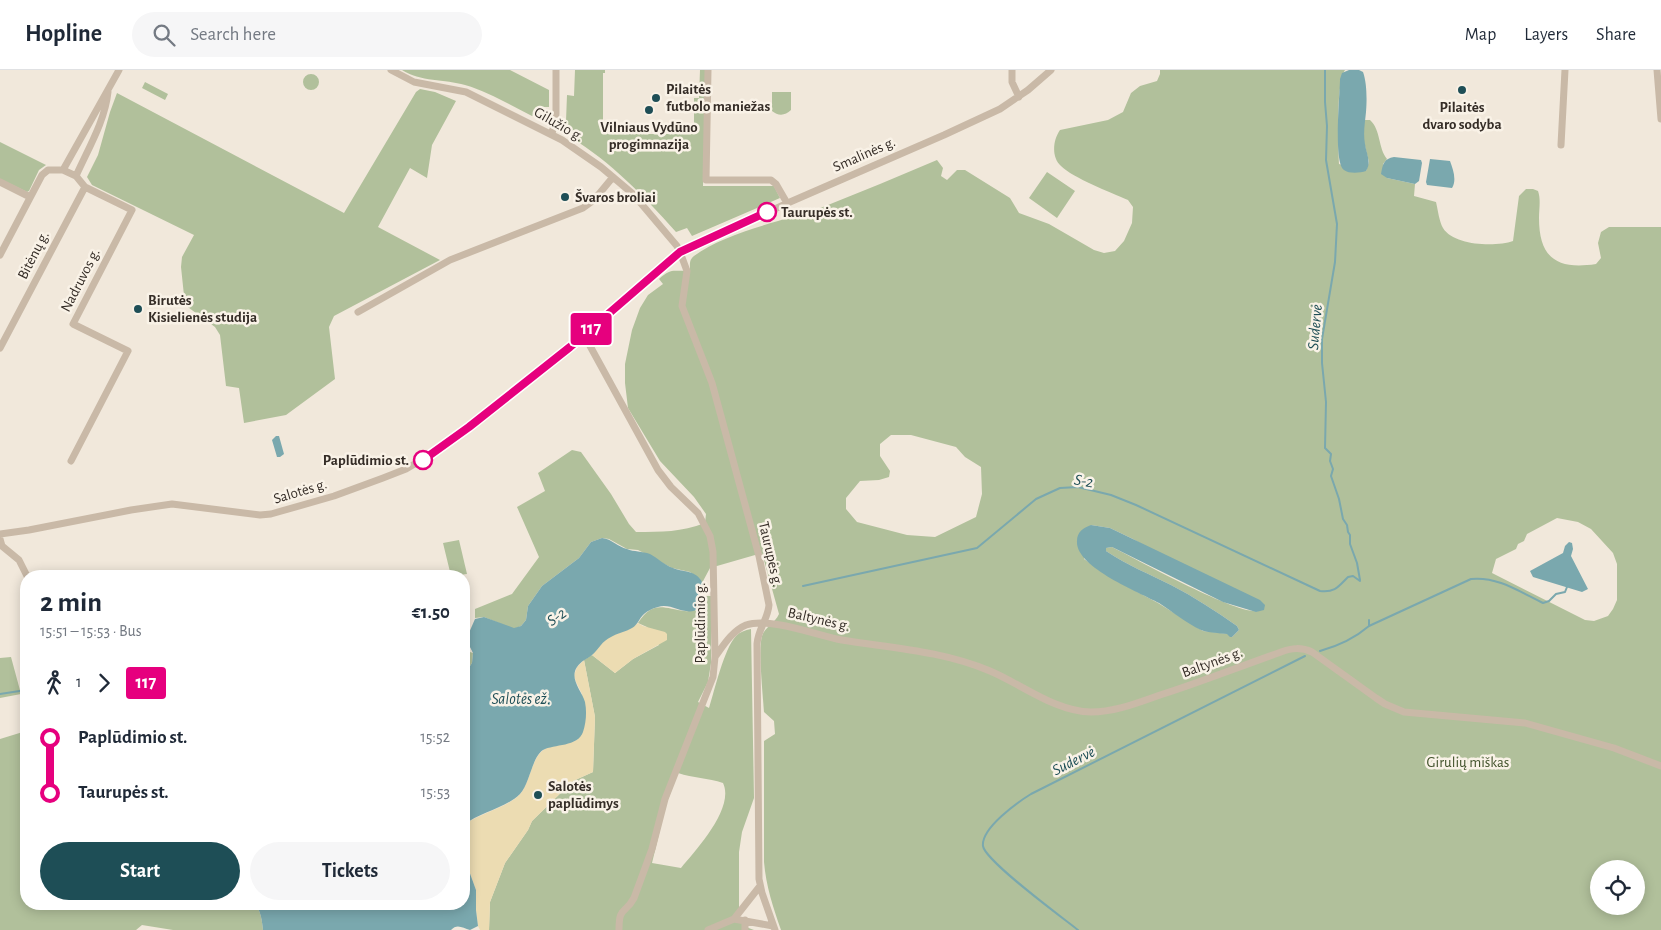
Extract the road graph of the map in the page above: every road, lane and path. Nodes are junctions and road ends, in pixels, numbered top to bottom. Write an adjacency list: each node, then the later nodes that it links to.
1 (119, 70): 9 (street)
2 (391, 70): 12 (street, Gilužio g.)
3 (556, 70): 12 (street)
4 (708, 70): 20 (street)
5 (1012, 70): 10 (street)
6 (1051, 70): 10 (street, Smalinės g.)
7 (1565, 70): 13 (street)
8 (1657, 70): 11 (street)
9 (108, 92): 14 (street); 15 (street)
10 (1019, 97): 20 (street, Smalinės g.)
11 (1661, 119)
12 (552, 134): 16 (street, Gilužio g.)
13 (1561, 145)
14 (63, 170): 15 (street); 19 (street, Bitėnų g.)
15 (76, 176): 18 (street)
16 (613, 176): 21 (street, Gilužio g.); 23 (street)
17 (0, 182): 19 (street)
18 (85, 187): 25 (street, Bitėnų g.); 26 (street, Nadruvos g.)
19 (30, 198): 22 (street, Bitėnų g.)
20 (787, 203): 21 (street, Smalinės g.)
21 (680, 252): 24 (street, Salotės g.); 30 (street, Taurupės g.)
22 (0, 255)
23 (358, 312)
24 (584, 335): 27 (street, Salotės g.); 31 (street, Paplūdimio g.)
25 (0, 348)
26 (71, 461)
27 (0, 534)
28 (0, 539): 29 (street)
29 (24, 570)
30 (763, 623): 31 (street); 32 (street, Baltynės g.); 33 (street, Taurupės g.)
31 (715, 657): 37 (street, Paplūdimio g.)
32 (1661, 766)
33 (760, 886): 34 (street); 36 (street, Taurupės g.)
34 (734, 919): 35 (street); 38 (street)
35 (745, 920): 36 (street); 39 (street)
36 (774, 928)
37 (619, 930)
38 (708, 930)
39 (745, 930)

